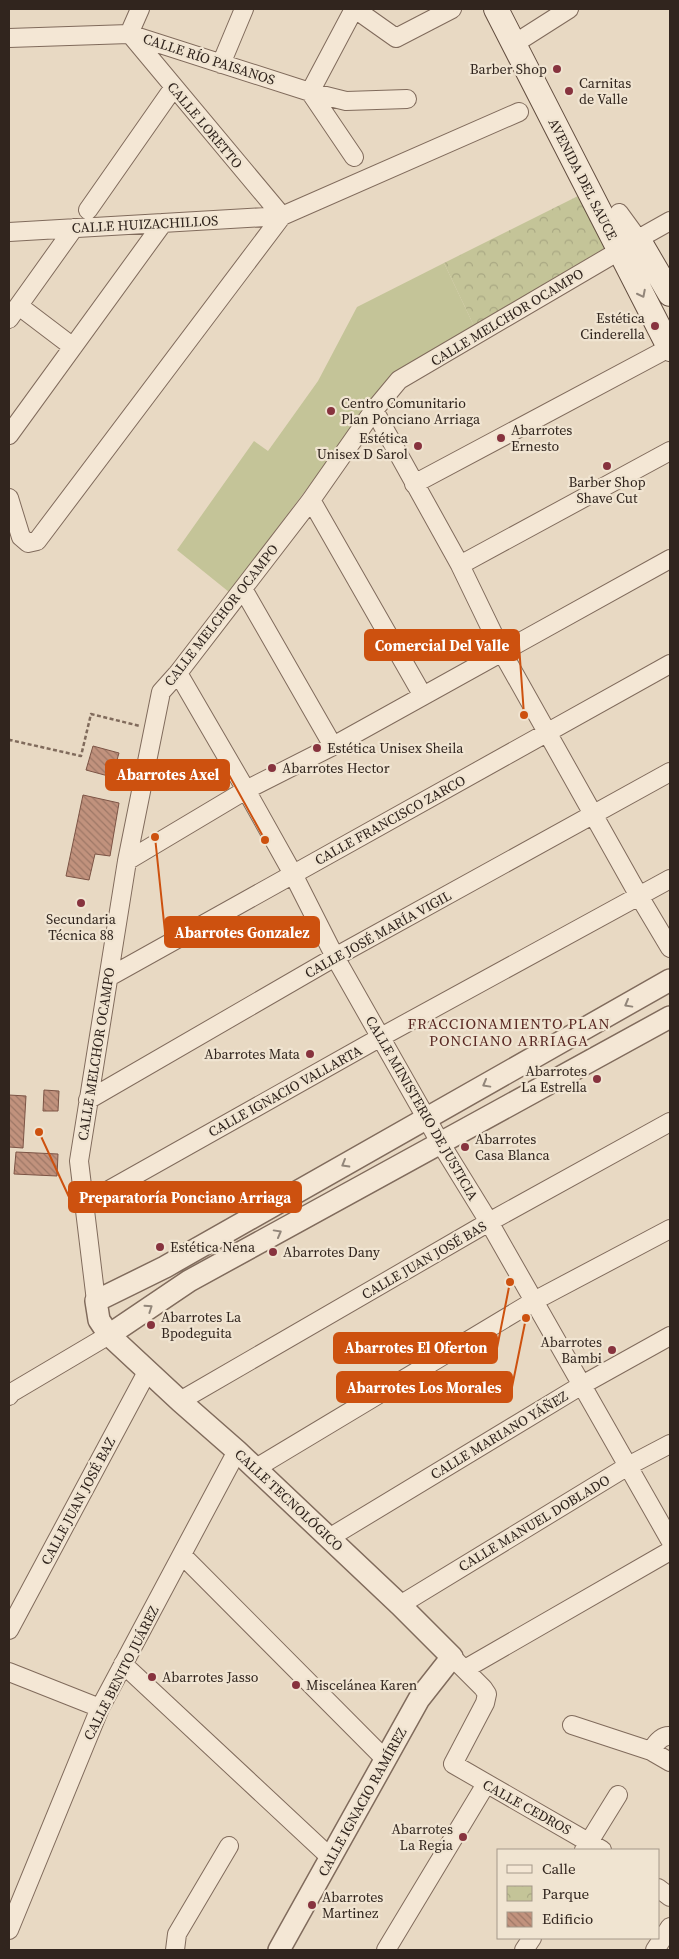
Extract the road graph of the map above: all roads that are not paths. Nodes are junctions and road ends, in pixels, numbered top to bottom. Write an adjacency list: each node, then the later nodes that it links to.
1 (140, 9): 7 (street)
2 (244, 9): 10 (street)
3 (355, 9): 4 (street); 12 (street)
4 (452, 9)
5 (569, 9): 9 (street)
6 (502, 12): 9 (main road, AVENIDA DEL SAUCE)
7 (129, 34): 8 (street, CALLE RÍO PAISANOS); 10 (street, CALLE RÍO PAISANOS); 11 (street, CALLE LORETTO)
8 (9, 38)
9 (514, 44): 22 (main road, AVENIDA DEL SAUCE)
10 (221, 64): 12 (street, CALLE RÍO PAISANOS)
11 (174, 87): 16 (street); 17 (street, CALLE LORETTO)
12 (310, 92): 13 (street, CALLE RÍO PAISANOS); 15 (street)
13 (407, 99)
14 (519, 112): 17 (street)
15 (354, 157)
16 (88, 210)
17 (282, 216): 19 (street, CALLE HUIZACHILLOS); 33 (street)
18 (670, 221): 22 (street, CALLE MELCHOR OCAMPO)
19 (163, 223): 20 (street, CALLE HUIZACHILLOS); 25 (street)
20 (74, 228): 21 (street, CALLE HUIZACHILLOS); 24 (street)
21 (9, 232)
22 (628, 245): 23 (main road, AVENIDA DEL SAUCE); 26 (main road, AVENIDA DEL SAUCE, one-way to 26); 27 (street, CALLE MELCHOR OCAMPO)
23 (670, 294)
24 (14, 312): 25 (street)
25 (73, 347): 28 (street)
26 (670, 348): 30 (street)
27 (374, 410): 30 (street); 32 (street, CALLE MELCHOR OCAMPO)
28 (9, 435)
29 (670, 452): 35 (street)
30 (414, 484): 35 (street)
31 (9, 498): 33 (street)
32 (311, 500): 36 (street, CALLE MELCHOR OCAMPO); 40 (street)
33 (15, 539)
34 (670, 559): 37 (street)
35 (460, 565): 37 (street)
36 (242, 589): 39 (street, CALLE MELCHOR OCAMPO); 42 (street)
37 (502, 652): 40 (street); 41 (street)
38 (670, 664): 41 (street, CALLE FRANCISCO ZARCO)
39 (178, 673): 44 (street, CALLE MINISTERIO DE JUSTICIA); 46 (street, CALLE MELCHOR OCAMPO)
40 (423, 696): 42 (street)
41 (548, 733): 45 (street); 47 (street, CALLE FRANCISCO ZARCO)
42 (333, 746): 44 (street)
43 (670, 772): 45 (street, CALLE JOSÉ MARÍA VIGIL)
44 (246, 790): 46 (street); 47 (street, CALLE MINISTERIO DE JUSTICIA)
45 (594, 815): 49 (street); 51 (street, CALLE JOSÉ MARÍA VIGIL)
46 (126, 861): 52 (street, CALLE MELCHOR OCAMPO)
47 (293, 874): 51 (street, CALLE MINISTERIO DE JUSTICIA); 52 (street, CALLE FRANCISCO ZARCO)
48 (670, 879): 49 (street, CALLE IGNACIO VALLARTA)
49 (639, 896): 50 (street); 55 (street, CALLE IGNACIO VALLARTA)
50 (670, 948)
51 (335, 957): 55 (street, CALLE MINISTERIO DE JUSTICIA); 56 (street, CALLE JOSÉ MARÍA VIGIL)
52 (109, 977): 56 (street, CALLE MELCHOR OCAMPO)
53 (670, 980): 57 (street, one-way to 57)
54 (670, 1017): 59 (street)
55 (380, 1037): 57 (street, CALLE MINISTERIO DE JUSTICIA); 60 (street, CALLE IGNACIO VALLARTA)
56 (88, 1100): 60 (street, CALLE MELCHOR OCAMPO)
57 (426, 1118): 59 (street, CALLE MINISTERIO DE JUSTICIA); 63 (street, one-way to 63)
58 (670, 1122): 61 (street, CALLE JUAN JOSÉ BAS)
59 (441, 1144): 61 (street, CALLE MINISTERIO DE JUSTICIA); 64 (street, one-way to 59)
60 (84, 1204): 65 (street, CALLE MELCHOR OCAMPO)
61 (489, 1222): 66 (street, CALLE MINISTERIO DE JUSTICIA); 72 (street, CALLE JUAN JOSÉ BAS)
62 (670, 1229): 66 (street)
63 (164, 1267): 64 (street); 65 (street)
64 (189, 1281): 67 (street, one-way to 64)
65 (96, 1301): 67 (street, CALLE MELCHOR OCAMPO)
66 (534, 1301): 70 (street, CALLE MINISTERIO DE JUSTICIA); 76 (street)
67 (109, 1335): 69 (street, CALLE TECNOLÓGICO); 71 (street)
68 (670, 1336): 70 (street, CALLE MARIANO YÁÑEZ)
69 (147, 1372): 72 (street, CALLE TECNOLÓGICO); 82 (street, CALLE JUAN JOSÉ BAZ)
70 (582, 1385): 75 (street, CALLE MINISTERIO DE JUSTICIA); 77 (street, CALLE MARIANO YÁÑEZ)
71 (9, 1396)
72 (180, 1401): 74 (street, CALLE TECNOLÓGICO)
73 (670, 1444): 75 (street, CALLE MANUEL DOBLADO)
74 (238, 1451): 76 (street, CALLE TECNOLÓGICO); 80 (street, CALLE BENITO JUÁREZ)
75 (628, 1466): 78 (street, CALLE MINISTERIO DE JUSTICIA); 81 (street, CALLE MANUEL DOBLADO)
76 (256, 1468): 77 (street, CALLE TECNOLÓGICO)
77 (329, 1538): 81 (street, CALLE TECNOLÓGICO)
78 (670, 1540)
79 (670, 1551): 83 (street, CALLE IGNACIO RAMÍREZ)
80 (182, 1555): 84 (street, CALLE BENITO JUÁREZ); 90 (street)
81 (400, 1604): 83 (street, CALLE TECNOLÓGICO)
82 (9, 1630)
83 (458, 1663): 90 (street, CALLE IGNACIO RAMÍREZ); 92 (street, CALLE CEDROS)
84 (123, 1664): 86 (street, CALLE BENITO JUÁREZ); 96 (street)
85 (9, 1672): 86 (street)
86 (100, 1708): 100 (street, CALLE BENITO JUÁREZ)
87 (572, 1725): 89 (street)
88 (670, 1736): 89 (street)
89 (651, 1751): 91 (street)
90 (385, 1759): 96 (street, CALLE IGNACIO RAMÍREZ)
91 (670, 1762)
92 (486, 1784): 95 (street, CALLE CEDROS); 104 (street)
93 (618, 1795): 95 (street)
94 (229, 1846): 102 (street)
95 (592, 1847)
96 (331, 1858): 103 (street, CALLE IGNACIO RAMÍREZ)
97 (659, 1889): 98 (street)
98 (670, 1897)
99 (670, 1927): 106 (street)
100 (9, 1930)
101 (531, 1939): 105 (street)
102 (175, 1950)
103 (279, 1950)
104 (386, 1950)
105 (524, 1950)
106 (655, 1950)

